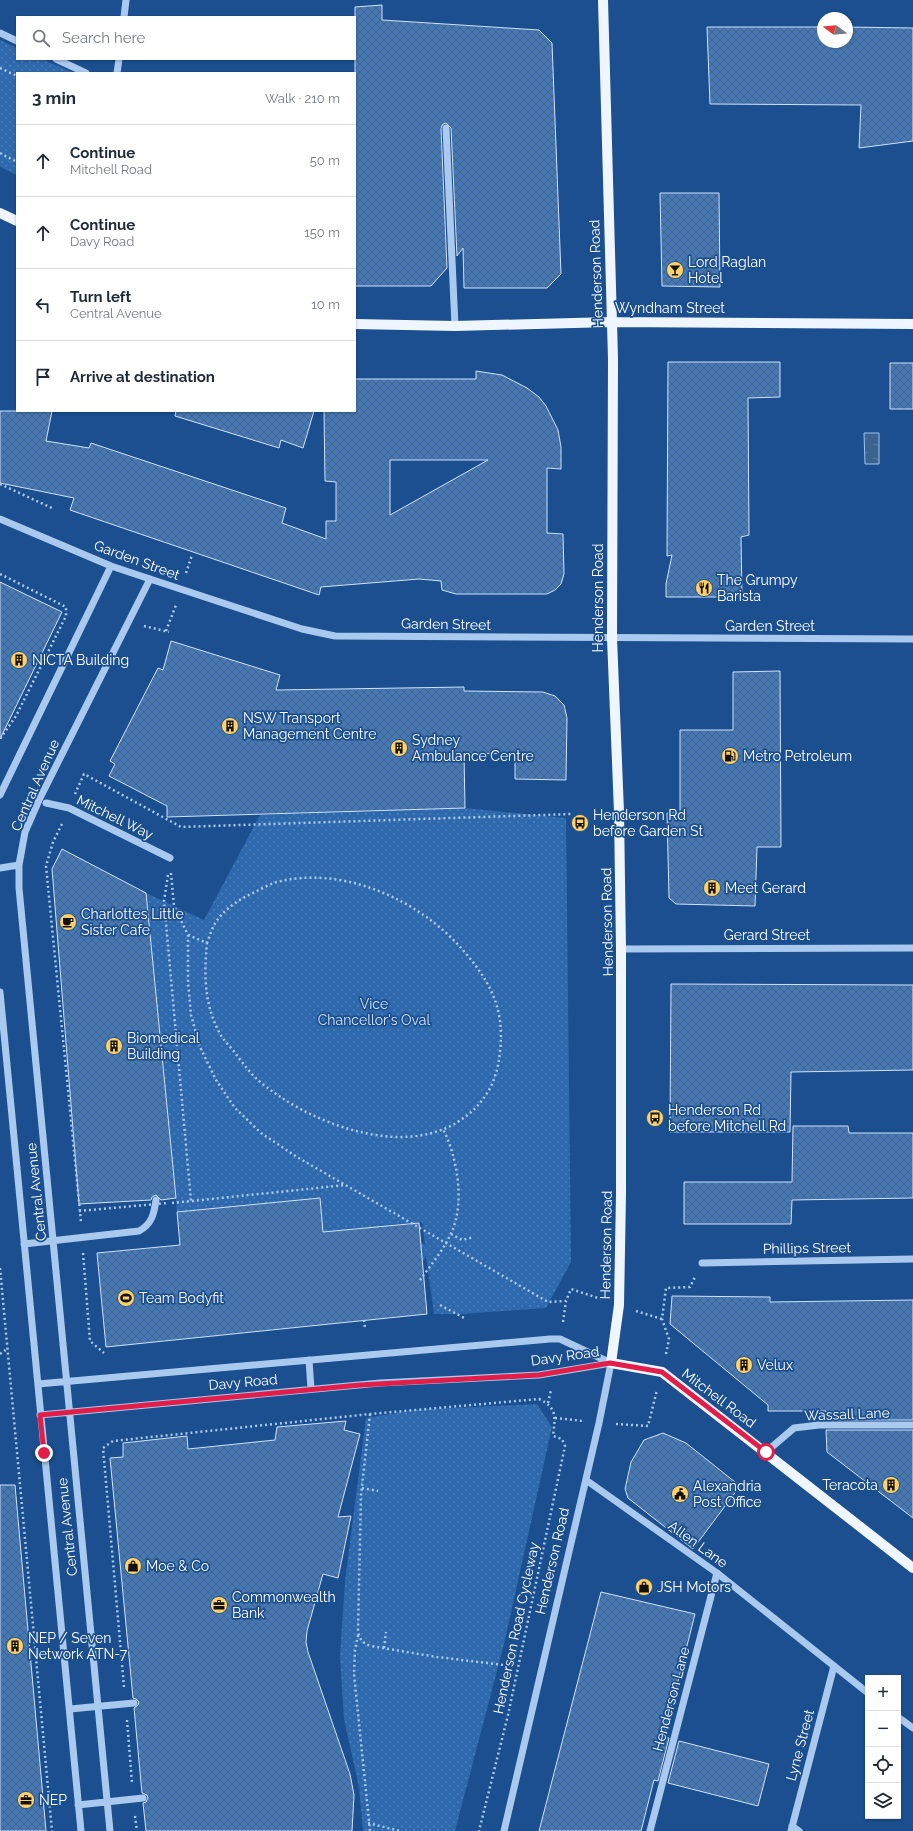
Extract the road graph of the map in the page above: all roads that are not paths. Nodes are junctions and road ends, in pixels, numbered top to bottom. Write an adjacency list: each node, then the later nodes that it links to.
1 (126, 0): 3 (street)
2 (603, 0): 13 (main road, Henderson Road)
3 (124, 16)
4 (0, 33): 5 (street)
5 (16, 41)
6 (58, 60): 8 (street)
7 (119, 60): 9 (street)
8 (84, 72)
9 (117, 72)
10 (446, 128): 16 (street)
11 (0, 213): 12 (main road)
12 (16, 221)
13 (612, 322): 15 (main road, Wyndham Street); 16 (main road, Wyndham Street); 20 (main road, Henderson Road)
14 (356, 324): 16 (main road, Wyndham Street)
15 (913, 324)
16 (455, 326)
17 (0, 519): 18 (street, Garden Street)
18 (111, 566): 19 (street, Garden Street); 22 (street, Central Avenue)
19 (150, 579): 20 (street, Garden Street); 26 (street, Central Avenue)
20 (612, 638): 21 (street, Garden Street); 28 (main road, Henderson Road)
21 (913, 639)
22 (3, 782): 23 (street, Central Avenue)
23 (0, 795)
24 (46, 803): 25 (street, Mitchell Way)
25 (170, 858)
26 (19, 865): 27 (street); 32 (street, Central Avenue)
27 (0, 868)
28 (622, 948): 29 (street, Gerard Street); 37 (main road, Henderson Road)
29 (913, 948)
30 (0, 992): 33 (street, Central Avenue)
31 (156, 1200): 32 (street)
32 (54, 1240): 33 (street); 38 (street, Central Avenue)
33 (24, 1244): 39 (street, Central Avenue)
34 (913, 1259): 35 (street, Phillips Street)
35 (702, 1262)
36 (309, 1360): 37 (street, Davy Road); 38 (street, Davy Road); 40 (street)
37 (610, 1363): 40 (street, Davy Road); 44 (main road, Mitchell Road); 45 (street, Henderson Road)
38 (67, 1382): 39 (street, Davy Road); 41 (street, Central Avenue)
39 (38, 1384): 42 (street, Central Avenue)
40 (311, 1389): 41 (street, Davy Road)
41 (70, 1412): 42 (street, Davy Road); 51 (street, Central Avenue)
42 (40, 1415): 52 (street, Central Avenue)
43 (913, 1425): 44 (street, Wassall Lane)
44 (766, 1452): 46 (main road, Mitchell Road)
45 (586, 1480): 47 (street, Allen Lane); 61 (street, Henderson Road)
46 (913, 1568)
47 (717, 1573): 48 (street, Allen Lane); 62 (street, Henderson Lane)
48 (834, 1666): 49 (street, Allen Lane); 58 (street, Lyne Street)
49 (865, 1691)
50 (134, 1703): 51 (street)
51 (99, 1706): 52 (street); 56 (street, Central Avenue)
52 (70, 1710): 57 (street, Central Avenue)
53 (901, 1718): 54 (street)
54 (913, 1728)
55 (143, 1798): 56 (street)
56 (107, 1802): 57 (street); 60 (street, Central Avenue)
57 (78, 1805): 59 (street, Central Avenue)
58 (792, 1828): 63 (street)
59 (81, 1831)
60 (110, 1831)
61 (504, 1831)
62 (650, 1831)
63 (799, 1831)

